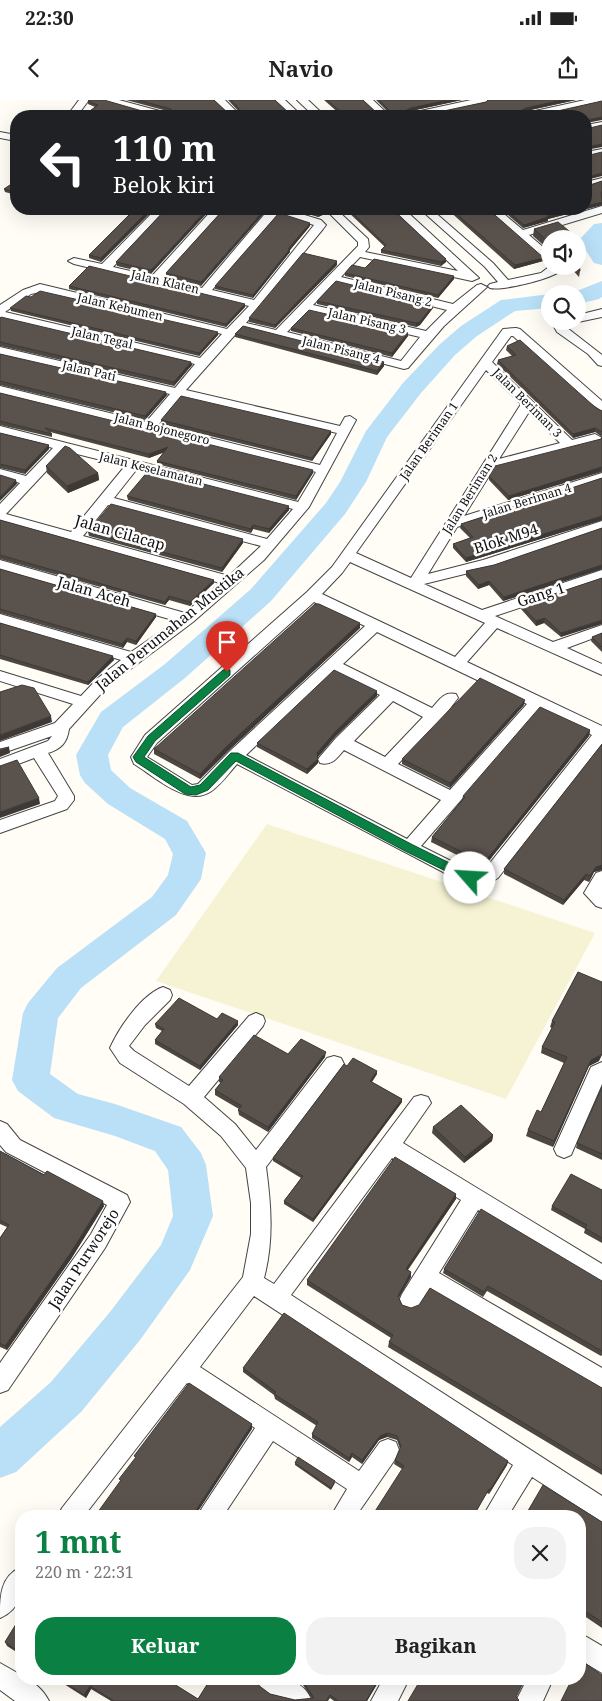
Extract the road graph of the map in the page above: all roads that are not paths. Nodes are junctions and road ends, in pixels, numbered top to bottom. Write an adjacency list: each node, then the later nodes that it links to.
1 (108, 100): 9 (street)
2 (206, 100): 8 (street)
3 (279, 100): 10 (street)
4 (302, 100): 11 (street)
5 (369, 100): 12 (street)
6 (485, 100): 13 (street)
7 (599, 100): 14 (street)
8 (222, 103)
9 (145, 110)
10 (290, 110)
11 (313, 110)
12 (379, 110)
13 (439, 110)
14 (553, 110)
15 (156, 215): 29 (street)
16 (214, 215): 33 (street)
17 (270, 215): 36 (street)
18 (293, 215): 38 (street)
19 (336, 215): 26 (street)
20 (405, 215): 30 (street)
21 (432, 215): 28 (street)
22 (499, 215): 24 (street)
23 (583, 215): 24 (street)
24 (521, 234): 25 (street)
25 (541, 251)
26 (356, 253): 30 (street); 32 (street)
27 (74, 261): 29 (street, Jalan Klaten)
28 (489, 265): 30 (street); 34 (street)
29 (105, 268): 33 (street, Jalan Klaten)
30 (469, 274): 35 (street)
31 (547, 275): 34 (street)
32 (331, 278): 39 (street); 40 (street, Jalan Pisang 2)
33 (154, 280): 36 (street, Jalan Klaten)
34 (506, 284): 35 (street)
35 (481, 287): 40 (street)
36 (205, 291): 38 (street, Jalan Klaten)
37 (5, 302): 46 (street, Jalan Kebumen)
38 (257, 304): 46 (street)
39 (306, 307): 47 (street); 48 (street, Jalan Pisang 3)
40 (455, 308): 48 (street)
41 (602, 313): 43 (street)
42 (0, 314): 51 (street, Jalan Tegal)
43 (586, 316)
44 (248, 326): 47 (street, Jalan Pisang 4)
45 (563, 330): 49 (street)
46 (232, 332): 51 (street)
47 (279, 334): 48 (street, Jalan Pisang 4)
48 (428, 335)
49 (597, 350): 53 (street)
50 (0, 351): 55 (street, Jalan Pati)
51 (203, 362): 55 (street)
52 (485, 362): 56 (street, Jalan Beriman 3); 57 (street, Jalan Beriman 1); 77 (street, Jalan Beriman 1)
53 (602, 362)
54 (0, 390): 58 (street, Jalan Bojonegoro)
55 (178, 392): 58 (street); 65 (street, Jalan Perumahan Mustika)
56 (527, 404): 61 (street, Jalan Beriman 3); 64 (street, Jalan Beriman 2)
57 (602, 408)
58 (150, 426): 65 (street, Jalan Bojonegoro)
59 (0, 430): 62 (street, Jalan Keselamatan)
60 (594, 438): 61 (street, Jalan Beriman 3)
61 (569, 444): 64 (street, Jalan Beriman 3)
62 (62, 446): 63 (street, Jalan Keselamatan); 68 (street)
63 (134, 464): 69 (street); 70 (street, Jalan Keselamatan)
64 (487, 466): 73 (street, Jalan Beriman 2)
65 (324, 470): 70 (street, Jalan Perumahan Mustika)
66 (0, 473): 68 (street)
67 (602, 477): 73 (street, Jalan Beriman 4)
68 (29, 481): 71 (street)
69 (105, 500): 75 (street); 76 (street)
70 (302, 507): 76 (street, Jalan Perumahan Mustika)
71 (0, 512)
72 (0, 517): 75 (street, Jalan Cilacap)
73 (452, 524): 81 (street, Jalan Beriman 2)
74 (602, 525): 81 (street, Blok M94)
75 (74, 537): 80 (street, Jalan Cilacap)
76 (270, 544): 80 (street, Jalan Perumahan Mustika)
77 (348, 555): 81 (street); 82 (street, Jalan Beriman 1)
78 (0, 565): 85 (street, Jalan Aceh)
79 (602, 575): 83 (street, Gang 1)
80 (230, 581): 85 (street, Jalan Perumahan Mustika)
81 (417, 582): 83 (street)
82 (312, 595): 87 (street); 107 (street, Jalan Beriman 1)
83 (481, 615): 86 (street)
84 (0, 619): 90 (street)
85 (188, 619): 90 (street, Jalan Perumahan Mustika)
86 (495, 621): 89 (street); 91 (street)
87 (374, 625): 91 (street); 92 (street)
88 (602, 630): 89 (street)
89 (552, 648): 93 (street)
90 (133, 658): 99 (street, Jalan Perumahan Mustika)
91 (457, 664): 100 (street)
92 (333, 665): 97 (street); 107 (street)
93 (602, 670)
94 (0, 676): 95 (street)
95 (22, 683): 96 (street); 99 (street)
96 (0, 691)
97 (390, 695): 101 (street); 104 (street)
98 (450, 698): 101 (street)
99 (83, 702): 102 (street, Jalan Perumahan Mustika)
100 (537, 702): 103 (street); 111 (street)
101 (435, 716): 110 (street)
102 (61, 727): 105 (street, Jalan Perumahan Mustika); 106 (street, Jalan Perumahan Mustika)
103 (602, 733): 113 (street)
104 (342, 742): 108 (street); 110 (street)
105 (0, 748)
106 (38, 751): 109 (street, Jalan Perumahan Mustika); 112 (street)
107 (235, 756): 113 (street)
108 (326, 759)
109 (0, 765)
110 (387, 765): 111 (street)
111 (453, 799): 113 (street)
112 (0, 828)
113 (409, 848)
114 (602, 878): 115 (street)
115 (602, 902)
116 (163, 995): 120 (street)
117 (256, 1021): 120 (street)
118 (334, 1064): 125 (street)
119 (602, 1070): 124 (street)
120 (191, 1098): 125 (street)
121 (420, 1103): 123 (street)
122 (0, 1130): 134 (street, Jalan Purworejo)
123 (388, 1145): 126 (street); 130 (street)
124 (564, 1149)
125 (256, 1165): 129 (street)
126 (474, 1198): 127 (street); 128 (street)
127 (602, 1275)
128 (425, 1276): 131 (street); 133 (street)
129 (252, 1282): 130 (street); 132 (street)
130 (276, 1298): 137 (street)
131 (410, 1301)
132 (184, 1369): 135 (street); 139 (street)
133 (601, 1377)
134 (0, 1382)
135 (270, 1426): 138 (street); 140 (street)
136 (388, 1450): 138 (street)
137 (528, 1462): 142 (street); 143 (street)
138 (362, 1486): 141 (street)
139 (75, 1510)
140 (214, 1510)
141 (347, 1510)
142 (499, 1510)
143 (602, 1510)
144 (15, 1587): 145 (street)
145 (0, 1606)
146 (586, 1649): 147 (street)
147 (602, 1661)
148 (0, 1675): 152 (street)
149 (276, 1685): 153 (street)
150 (393, 1685): 154 (street)
151 (537, 1685): 155 (street)
152 (36, 1701)
153 (299, 1701)
154 (384, 1701)
155 (528, 1701)

